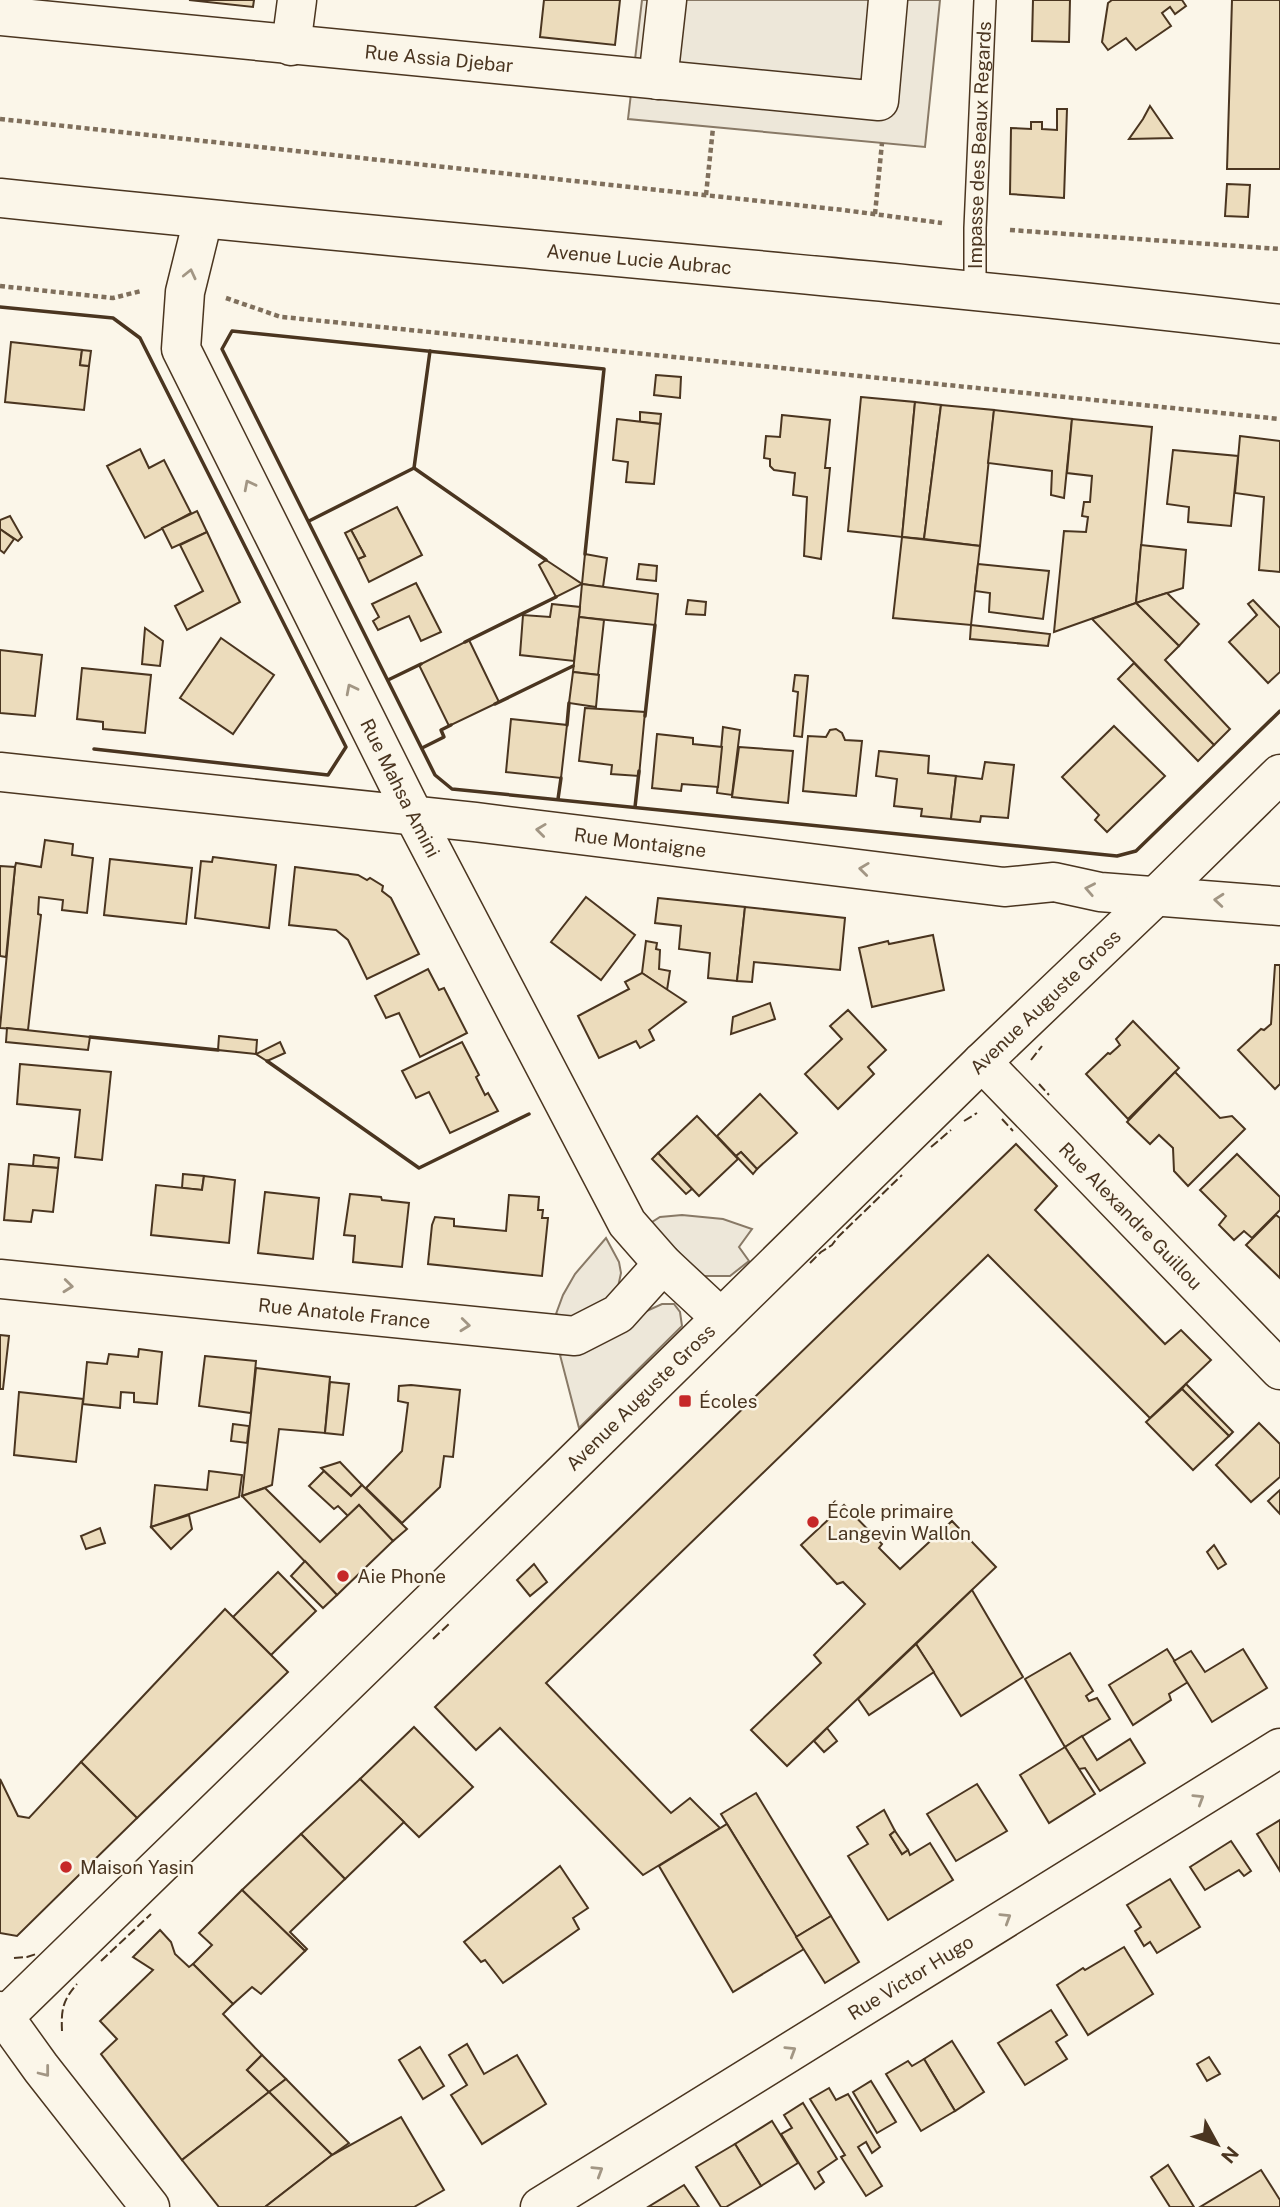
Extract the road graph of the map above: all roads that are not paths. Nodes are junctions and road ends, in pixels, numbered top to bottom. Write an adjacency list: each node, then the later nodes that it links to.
1 (297, 0): 6 (street)
2 (667, 0): 7 (street)
3 (888, 0): 7 (street, Rue Assia Djebar)
4 (985, 0): 10 (lane, Impasse des Beaux Regards)
5 (0, 16): 6 (street, Rue Assia Djebar)
6 (291, 46): 7 (street, Rue Assia Djebar)
7 (658, 80)
8 (0, 198): 9 (street, Avenue Lucie Aubrac)
9 (202, 219): 10 (street, Avenue Lucie Aubrac); 14 (street, Rue Mahsa Amini, one-way to 9)
10 (975, 292): 11 (street, Avenue Lucie Aubrac)
11 (1280, 324)
12 (0, 772): 14 (street, Rue Montaigne)
13 (1280, 774): 15 (street, Avenue Auguste Gross)
14 (414, 816): 15 (street, Rue Montaigne, one-way to 14); 18 (street, Rue Mahsa Amini)
15 (1157, 895): 16 (street, Rue Montaigne, one-way to 15); 17 (street, Avenue Auguste Gross)
16 (1280, 906)
17 (982, 1062): 20 (street, Avenue Auguste Gross); 21 (street, Rue Alexandre Guillou)
18 (663, 1264): 19 (street, Rue Anatole France, one-way to 18); 20 (street, Rue Mahsa Amini)
19 (0, 1279)
20 (721, 1318): 23 (street, Avenue Auguste Gross)
21 (1280, 1370)
22 (1280, 1748): 25 (street, Rue Victor Hugo, one-way to 22)
23 (1, 2017): 24 (street, one-way to 24)
24 (150, 2207)
25 (540, 2207)

